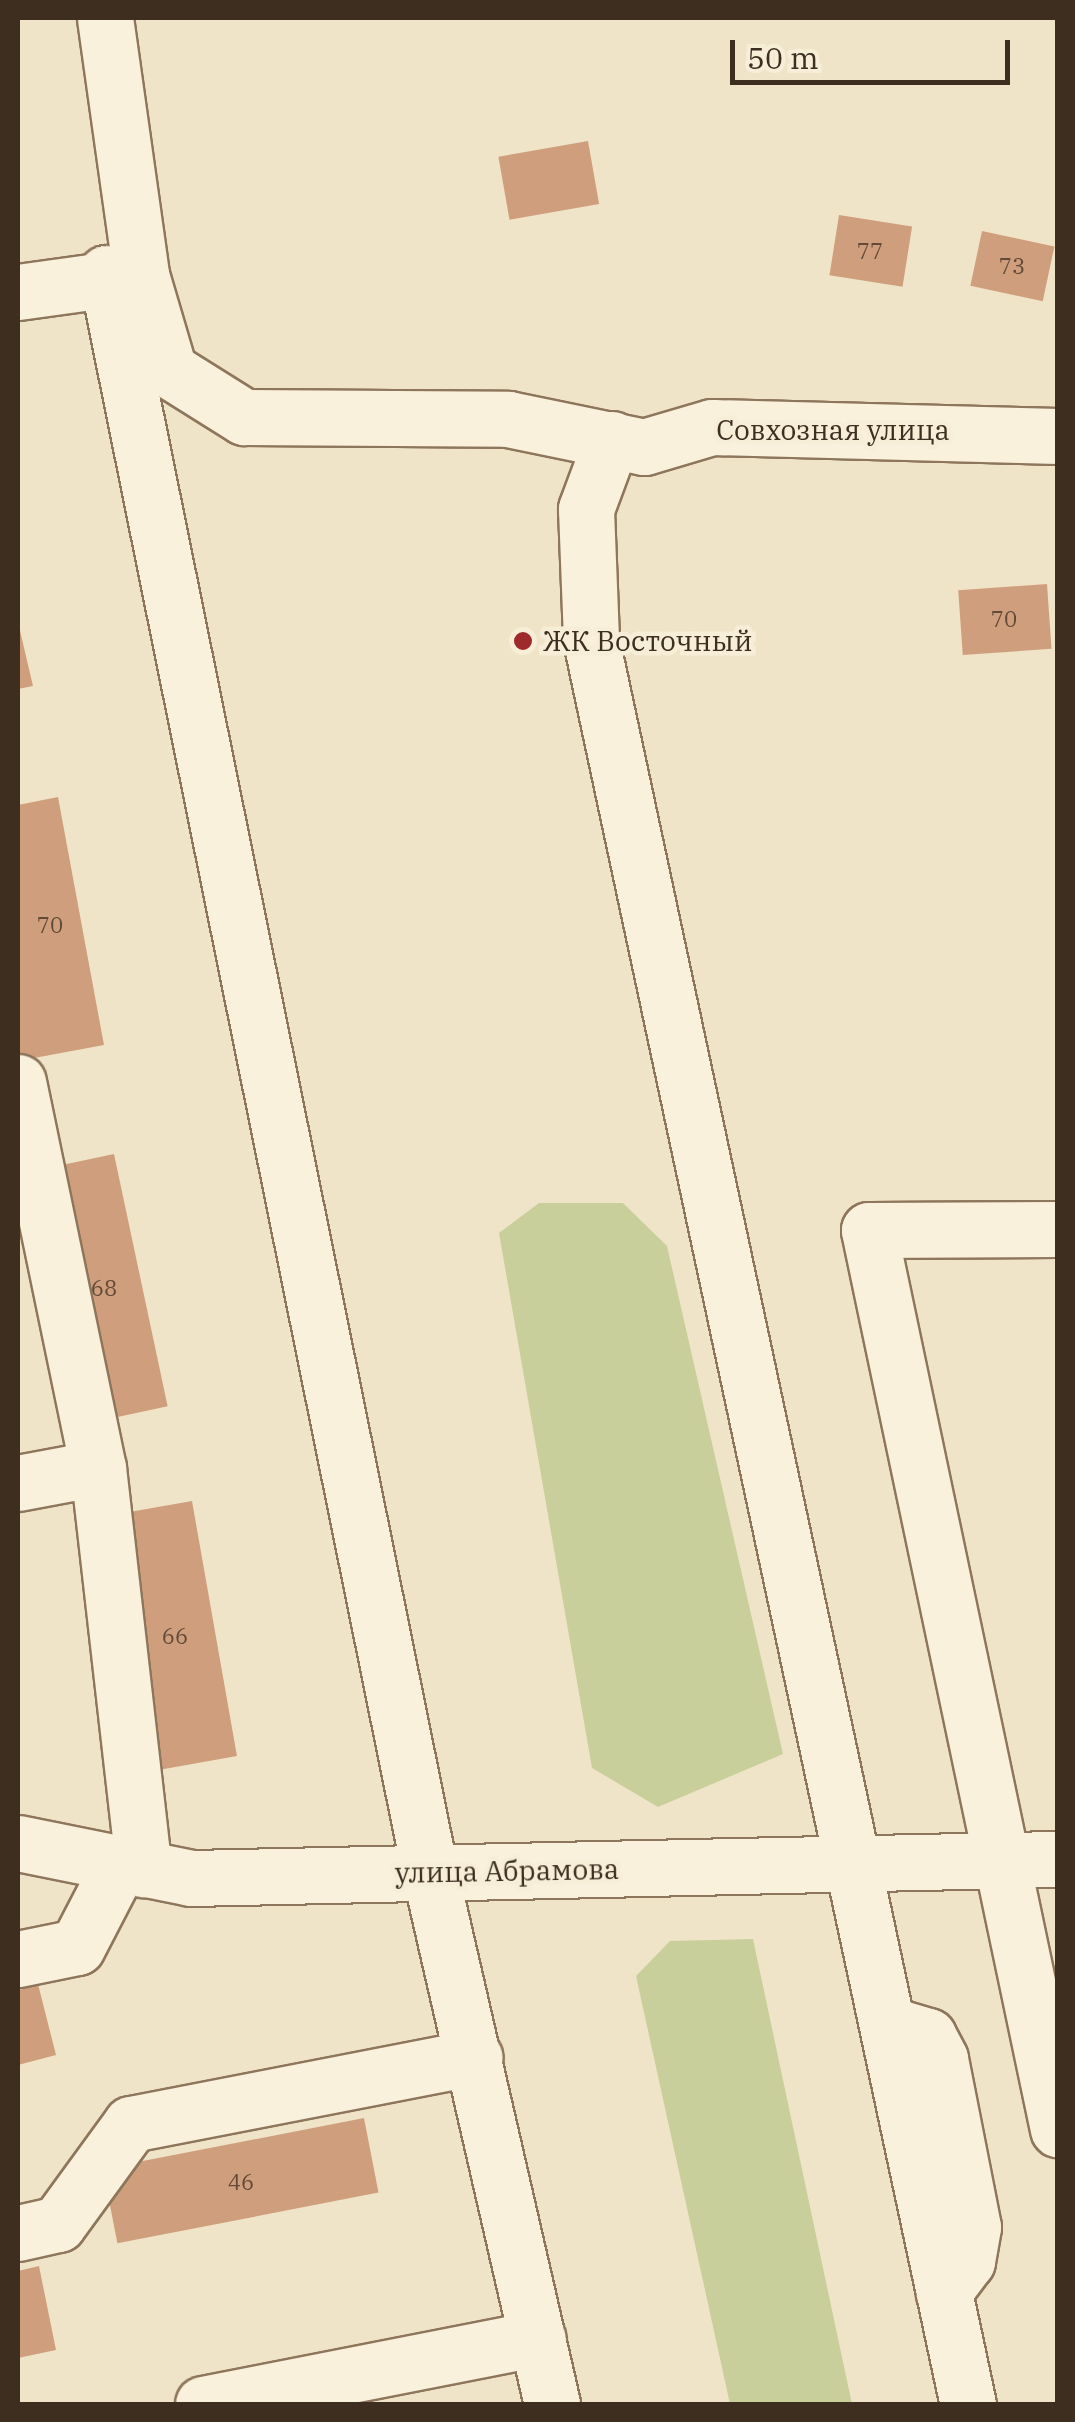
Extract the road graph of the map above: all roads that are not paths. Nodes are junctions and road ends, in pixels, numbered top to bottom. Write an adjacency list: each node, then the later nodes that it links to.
1 (105, 18): 2 (street)
2 (123, 274): 3 (street); 5 (street, Совхозная улица); 15 (street)
3 (18, 292)
4 (1058, 436): 5 (street, Совхозная улица)
5 (612, 439): 13 (street)
6 (19, 1096): 8 (street)
7 (1058, 1229): 12 (street)
8 (98, 1468): 9 (street); 14 (street)
9 (18, 1483)
10 (18, 1844): 14 (street, улица Абрамова)
11 (1058, 1859): 12 (street, улица Абрамова)
12 (999, 1861): 13 (street, улица Абрамова); 18 (street)
13 (853, 1864): 15 (street, улица Абрамова); 23 (street)
14 (132, 1866): 15 (street, улица Абрамова); 16 (street)
15 (430, 1873): 17 (street)
16 (18, 1960)
17 (475, 2057): 19 (street); 20 (street)
18 (1058, 2129)
19 (18, 2233)
20 (538, 2338): 21 (street); 22 (street)
21 (203, 2404)
22 (552, 2404)
23 (968, 2404)

